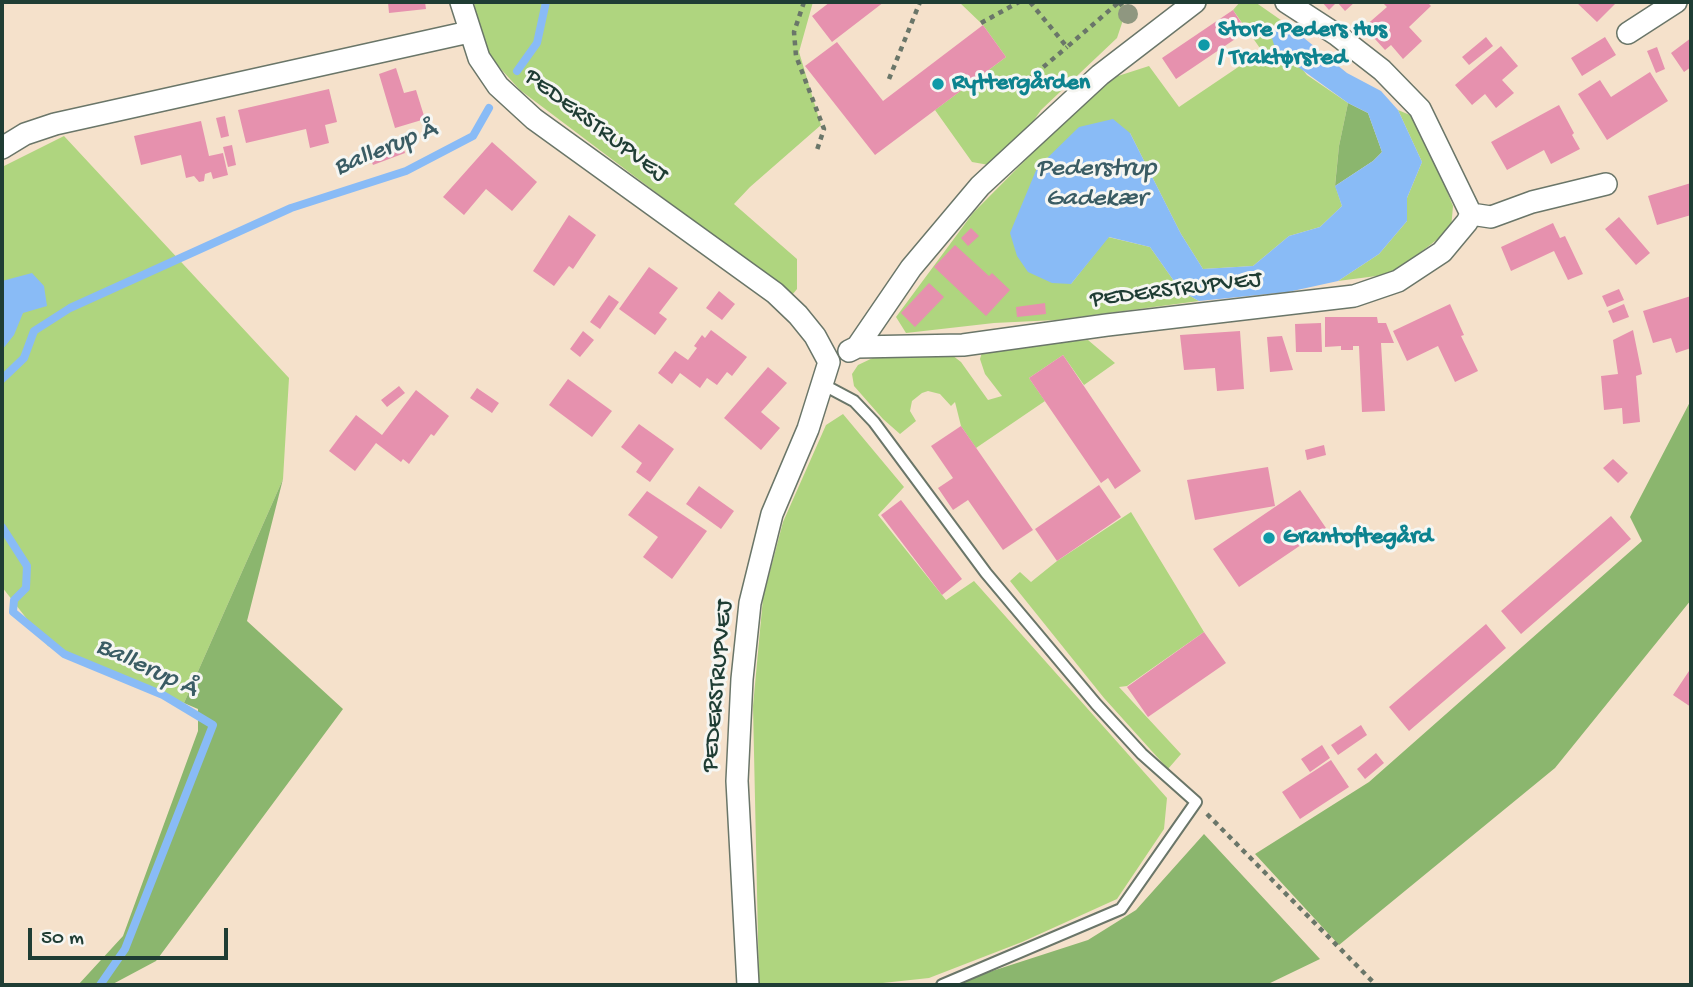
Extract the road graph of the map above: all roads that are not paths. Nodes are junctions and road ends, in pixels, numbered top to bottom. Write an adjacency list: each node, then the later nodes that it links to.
1 (461, 2): 5 (street, PEDERSTRUPVEJ)
2 (1195, 2): 10 (street, PEDERSTRUPVEJ)
3 (1286, 2): 9 (street)
4 (1667, 4): 6 (street)
5 (469, 32): 7 (street); 11 (street, PEDERSTRUPVEJ)
6 (1628, 33)
7 (2, 148)
8 (1606, 184): 9 (street)
9 (1471, 214): 10 (street, PEDERSTRUPVEJ)
10 (857, 347): 11 (street, PEDERSTRUPVEJ)
11 (829, 362): 12 (street, PEDERSTRUPVEJ)
12 (822, 384): 13 (street, PEDERSTRUPVEJ); 14 (lane)
13 (748, 985)
14 (942, 985)

